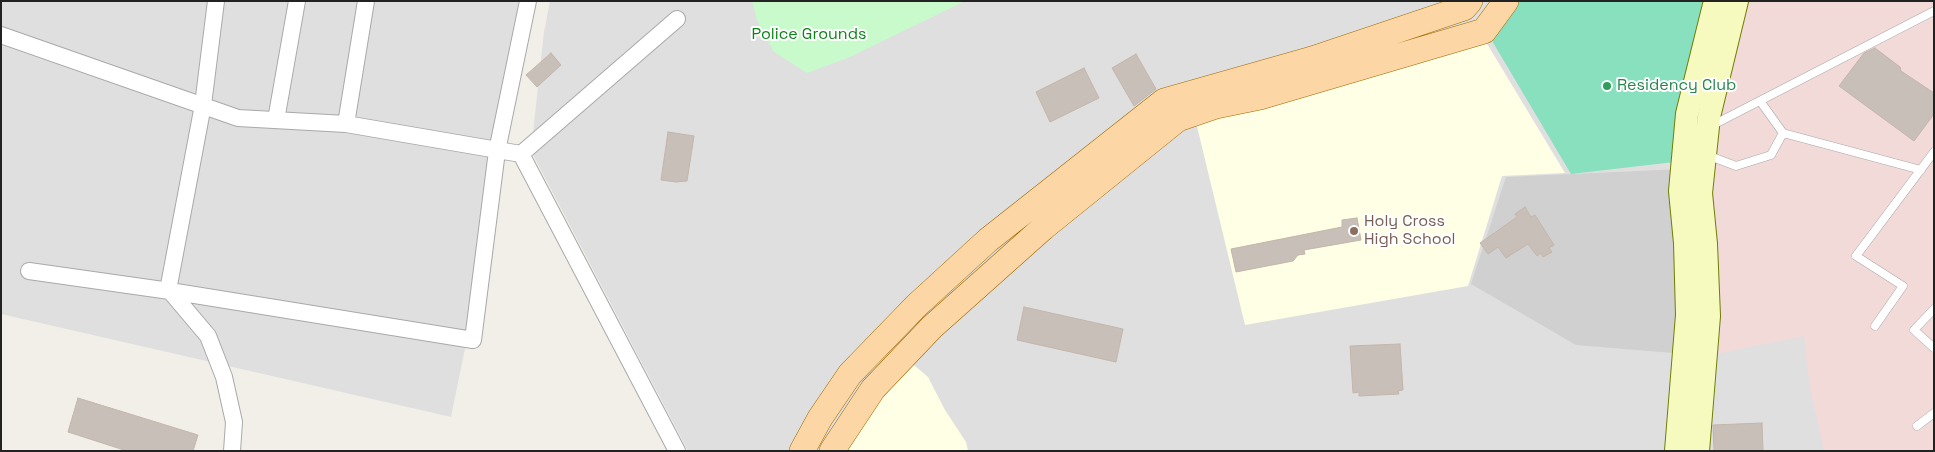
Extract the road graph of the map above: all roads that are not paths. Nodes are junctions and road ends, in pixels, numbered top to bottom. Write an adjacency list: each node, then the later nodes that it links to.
1 (216, 1): 13 (street)
2 (297, 1): 15 (street)
3 (366, 1): 16 (street)
4 (528, 1): 19 (street)
5 (1470, 1): 14 (main road)
6 (1506, 1): 14 (main road)
7 (1715, 1): 35 (main road)
8 (1737, 1): 17 (main road)
9 (1934, 11): 12 (lane)
10 (677, 19): 21 (street)
11 (1, 35): 13 (street)
12 (1760, 101): 17 (lane); 18 (lane)
13 (203, 105): 15 (street); 25 (street)
14 (1171, 110): 33 (main road); 34 (main road)
15 (276, 120): 16 (street)
16 (346, 124): 19 (street)
17 (1708, 128): 22 (main road)
18 (1783, 133): 22 (lane); 23 (lane)
19 (497, 151): 21 (street); 25 (street)
20 (1934, 152): 23 (lane)
21 (521, 154): 32 (street)
22 (1705, 154): 36 (main road)
23 (1921, 170): 27 (lane)
24 (29, 270): 25 (street)
25 (170, 290): 31 (street)
26 (1934, 309): 28 (lane)
27 (1875, 326)
28 (1934, 348)
29 (1934, 413): 30 (lane)
30 (1917, 426)
31 (232, 451)
32 (677, 451)
33 (802, 451)
34 (832, 451)
35 (1676, 451)
36 (1698, 451)

